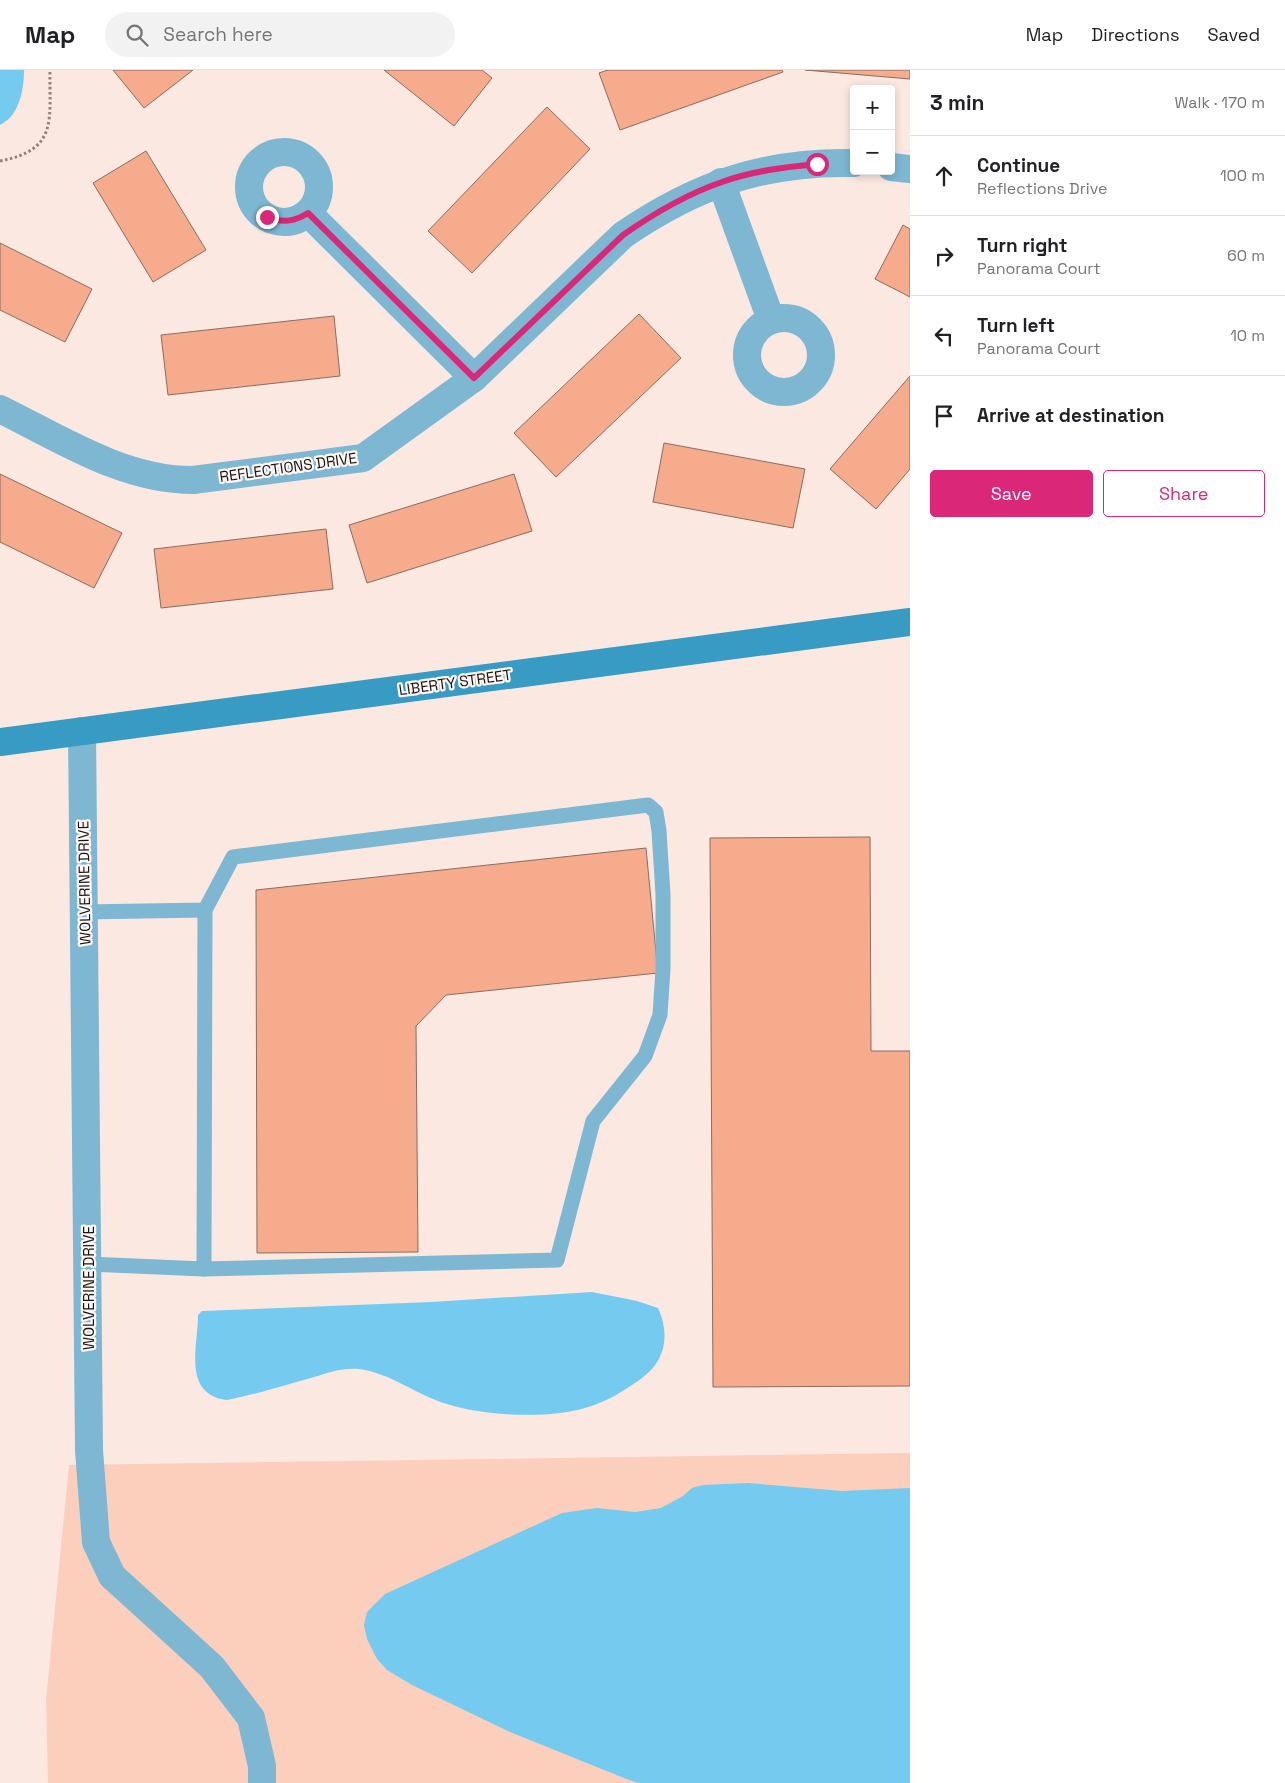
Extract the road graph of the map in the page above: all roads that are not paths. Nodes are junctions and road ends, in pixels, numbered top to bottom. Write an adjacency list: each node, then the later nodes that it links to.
1 (850, 163): 4 (street, REFLECTIONS DRIVE)
2 (895, 167): 3 (street)
3 (910, 169)
4 (721, 182): 6 (street); 7 (street, REFLECTIONS DRIVE)
5 (308, 213): 7 (street)
6 (770, 320)
7 (474, 378): 8 (street, REFLECTIONS DRIVE)
8 (0, 409)
9 (910, 622): 10 (street, LIBERTY STREET)
10 (82, 731): 11 (street, LIBERTY STREET); 13 (street, WOLVERINE DRIVE)
11 (0, 742)
12 (205, 910): 13 (lane); 15 (lane); 15 (lane)
13 (84, 912): 14 (street, WOLVERINE DRIVE)
14 (88, 1264): 15 (lane); 16 (street, WOLVERINE DRIVE)
15 (204, 1269)
16 (262, 1783)

